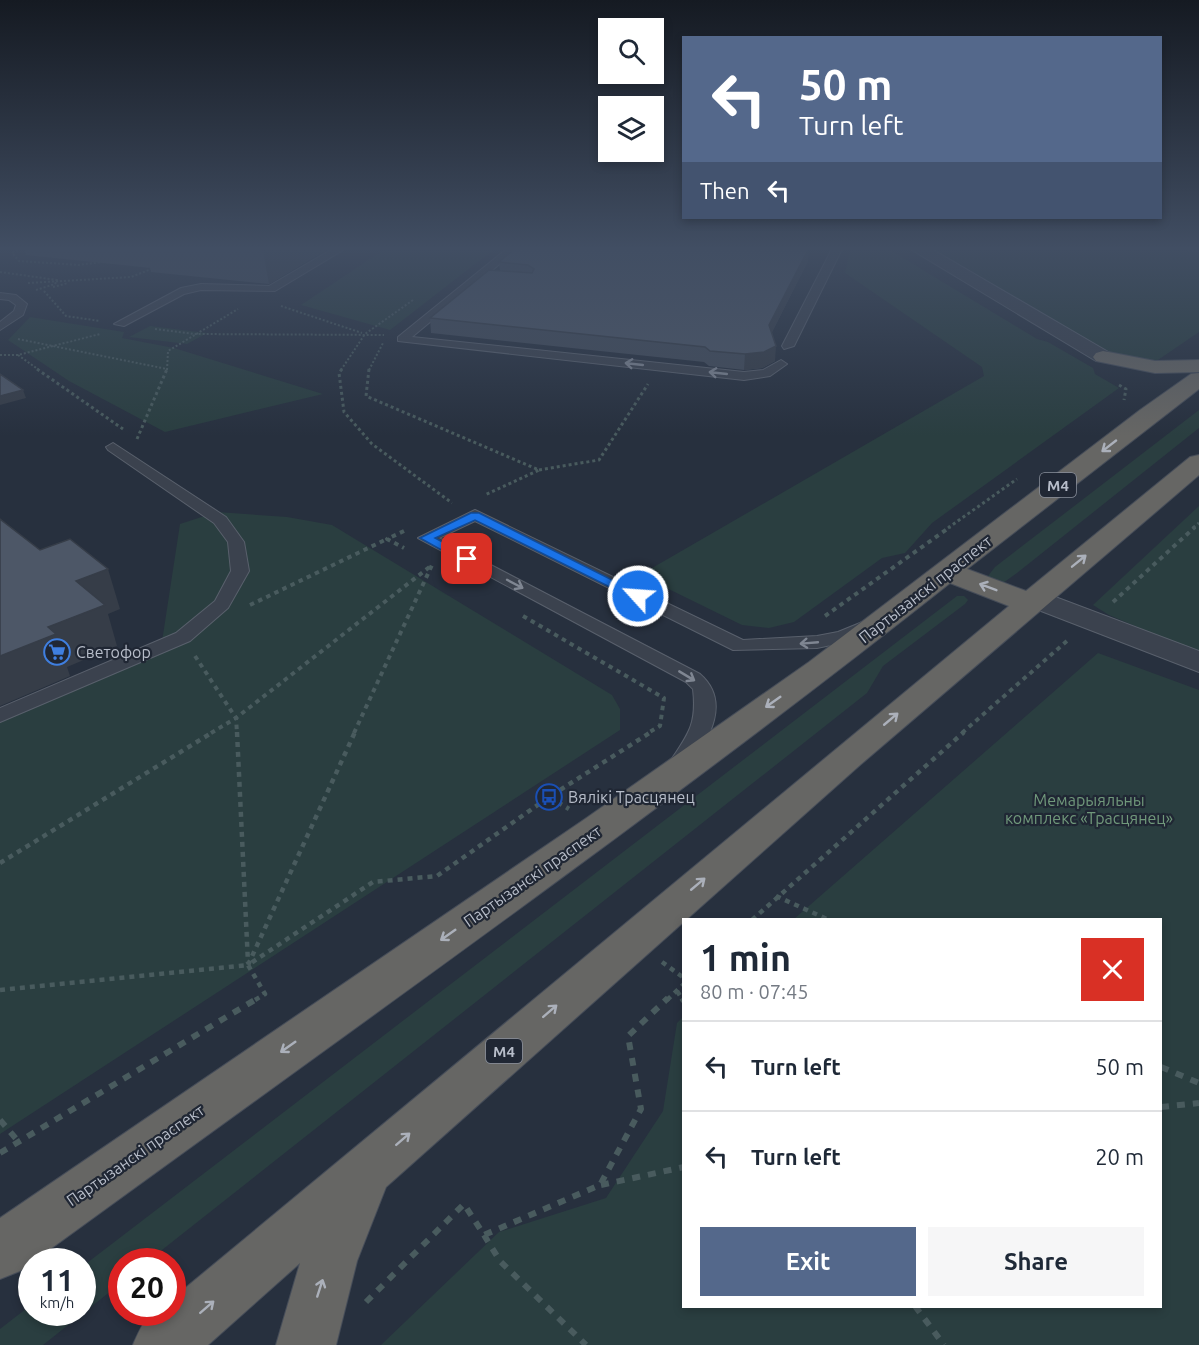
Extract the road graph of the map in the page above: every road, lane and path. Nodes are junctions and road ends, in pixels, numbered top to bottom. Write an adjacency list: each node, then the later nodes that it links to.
1 (20, 310): 11 (lane)
2 (61, 310): 9 (path)
3 (146, 310): 9 (lane)
4 (235, 310): 12 (path)
5 (291, 310): 13 (path)
6 (439, 310): 21 (lane, one-way to 6)
7 (806, 310): 15 (lane)
8 (1022, 310): 19 (street)
9 (120, 324): 10 (path)
10 (133, 325): 12 (path); 16 (path)
11 (0, 327)
12 (194, 334): 13 (path); 23 (path)
13 (365, 334): 34 (path)
14 (10, 337): 16 (path)
15 (788, 346)
16 (50, 347): 18 (path); 23 (path)
17 (0, 355): 18 (path)
18 (18, 355): 28 (path)
19 (1103, 357): 22 (highway); 27 (highway)
20 (781, 364): 21 (lane, one-way to 21)
21 (659, 366): 32 (path)
22 (1199, 366)
23 (167, 369): 30 (path)
24 (1199, 379): 27 (highway, Партызанскі праспект / М4)
25 (1126, 389): 26 (path)
26 (1121, 405)
27 (1155, 410): 37 (highway, Партызанскі праспект / М4, one-way to 37)
28 (128, 433)
29 (113, 447): 30 (lane)
30 (129, 457): 43 (lane)
31 (1199, 462): 38 (highway, М4, one-way to 31)
32 (539, 471)
33 (1026, 472): 41 (path)
34 (457, 507)
35 (1199, 523): 42 (path)
36 (387, 539): 39 (path)
37 (948, 572): 38 (highway, one-way to 37); 40 (highway, Партызанскі праспект / М4)
38 (1032, 601): 42 (street); 66 (highway, М4, one-way to 38)
39 (247, 606)
40 (885, 620): 48 (highway, Партызанскі праспект / М4, one-way to 48); 48 (lane, one-way to 48)
41 (817, 622)
42 (1089, 622): 44 (street); 50 (path)
43 (183, 637): 46 (lane); 47 (path)
44 (1199, 662)
45 (664, 698): 53 (path)
46 (0, 716)
47 (236, 718): 49 (path); 53 (path); 53 (path)
48 (670, 775): 68 (highway, Партызанскі праспект / М4, one-way to 68)
49 (0, 863)
50 (776, 896): 51 (path); 52 (path)
51 (754, 918)
52 (825, 918)
53 (248, 965): 55 (path); 63 (path)
54 (682, 986): 56 (path)
55 (0, 990)
56 (677, 991): 57 (path); 67 (path)
57 (682, 998)
58 (1162, 1067): 59 (path)
59 (1199, 1083)
60 (1199, 1103): 61 (path)
61 (1162, 1107)
62 (0, 1120): 63 (path)
63 (18, 1141): 64 (path)
64 (0, 1153)
65 (682, 1167): 67 (path)
66 (366, 1170): 73 (highway, М4, one-way to 66); 74 (highway, one-way to 66)
67 (600, 1185): 69 (path)
68 (23, 1222): 70 (highway, Партызанскі праспект / М4)
69 (484, 1235): 71 (path); 75 (path)
70 (0, 1251)
71 (363, 1305)
72 (916, 1308): 76 (path)
73 (163, 1345)
74 (306, 1345)
75 (586, 1345)
76 (944, 1345)

